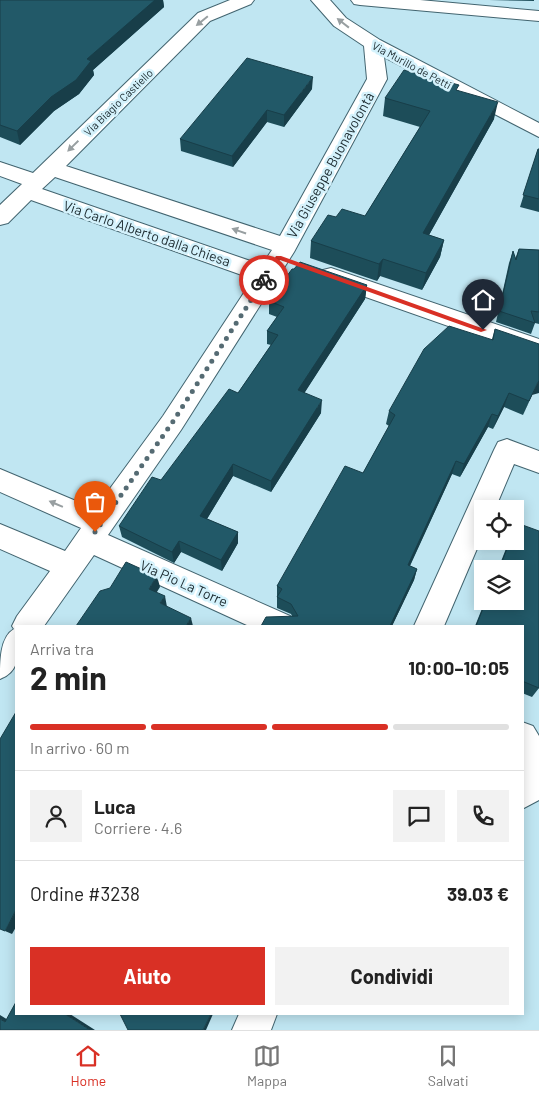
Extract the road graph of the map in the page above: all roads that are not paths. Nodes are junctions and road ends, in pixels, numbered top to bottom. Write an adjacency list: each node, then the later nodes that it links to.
1 (245, 0): 8 (street, Via Biagio Castiello, one-way to 8)
2 (320, 0): 5 (street, Via Murillo de Petti, one-way to 2)
3 (360, 0): 4 (street)
4 (539, 16)
5 (373, 44): 6 (street, Via Murillo de Petti); 10 (street, Via Giuseppe Buonavolontà)
6 (539, 131)
7 (0, 169): 8 (street, Via Carlo Alberto dalla Chiesa)
8 (38, 180): 9 (street, Via Biagio Castiello); 10 (street, Via Carlo Alberto dalla Chiesa); 10 (street, Via Carlo Alberto dalla Chiesa, one-way to 8)
9 (0, 218)
10 (287, 262): 11 (street, Via Carlo Alberto dalla Chiesa); 14 (street, Via Giuseppe Buonavolontà)
11 (539, 349)
12 (539, 462): 19 (street)
13 (0, 480): 14 (street, Via Pio La Torre, one-way to 13)
14 (95, 532): 16 (street, Via Giuseppe Buonavolontà); 18 (street, Via Pio La Torre)
15 (0, 536): 16 (street)
16 (70, 566): 17 (street, Via Giuseppe Buonavolontà)
17 (28, 625)
18 (278, 625)
19 (429, 625)
20 (15, 643): 21 (street)
21 (0, 665)
22 (524, 740): 23 (street)
23 (524, 791)
24 (258, 1015): 25 (street)
25 (251, 1030)

